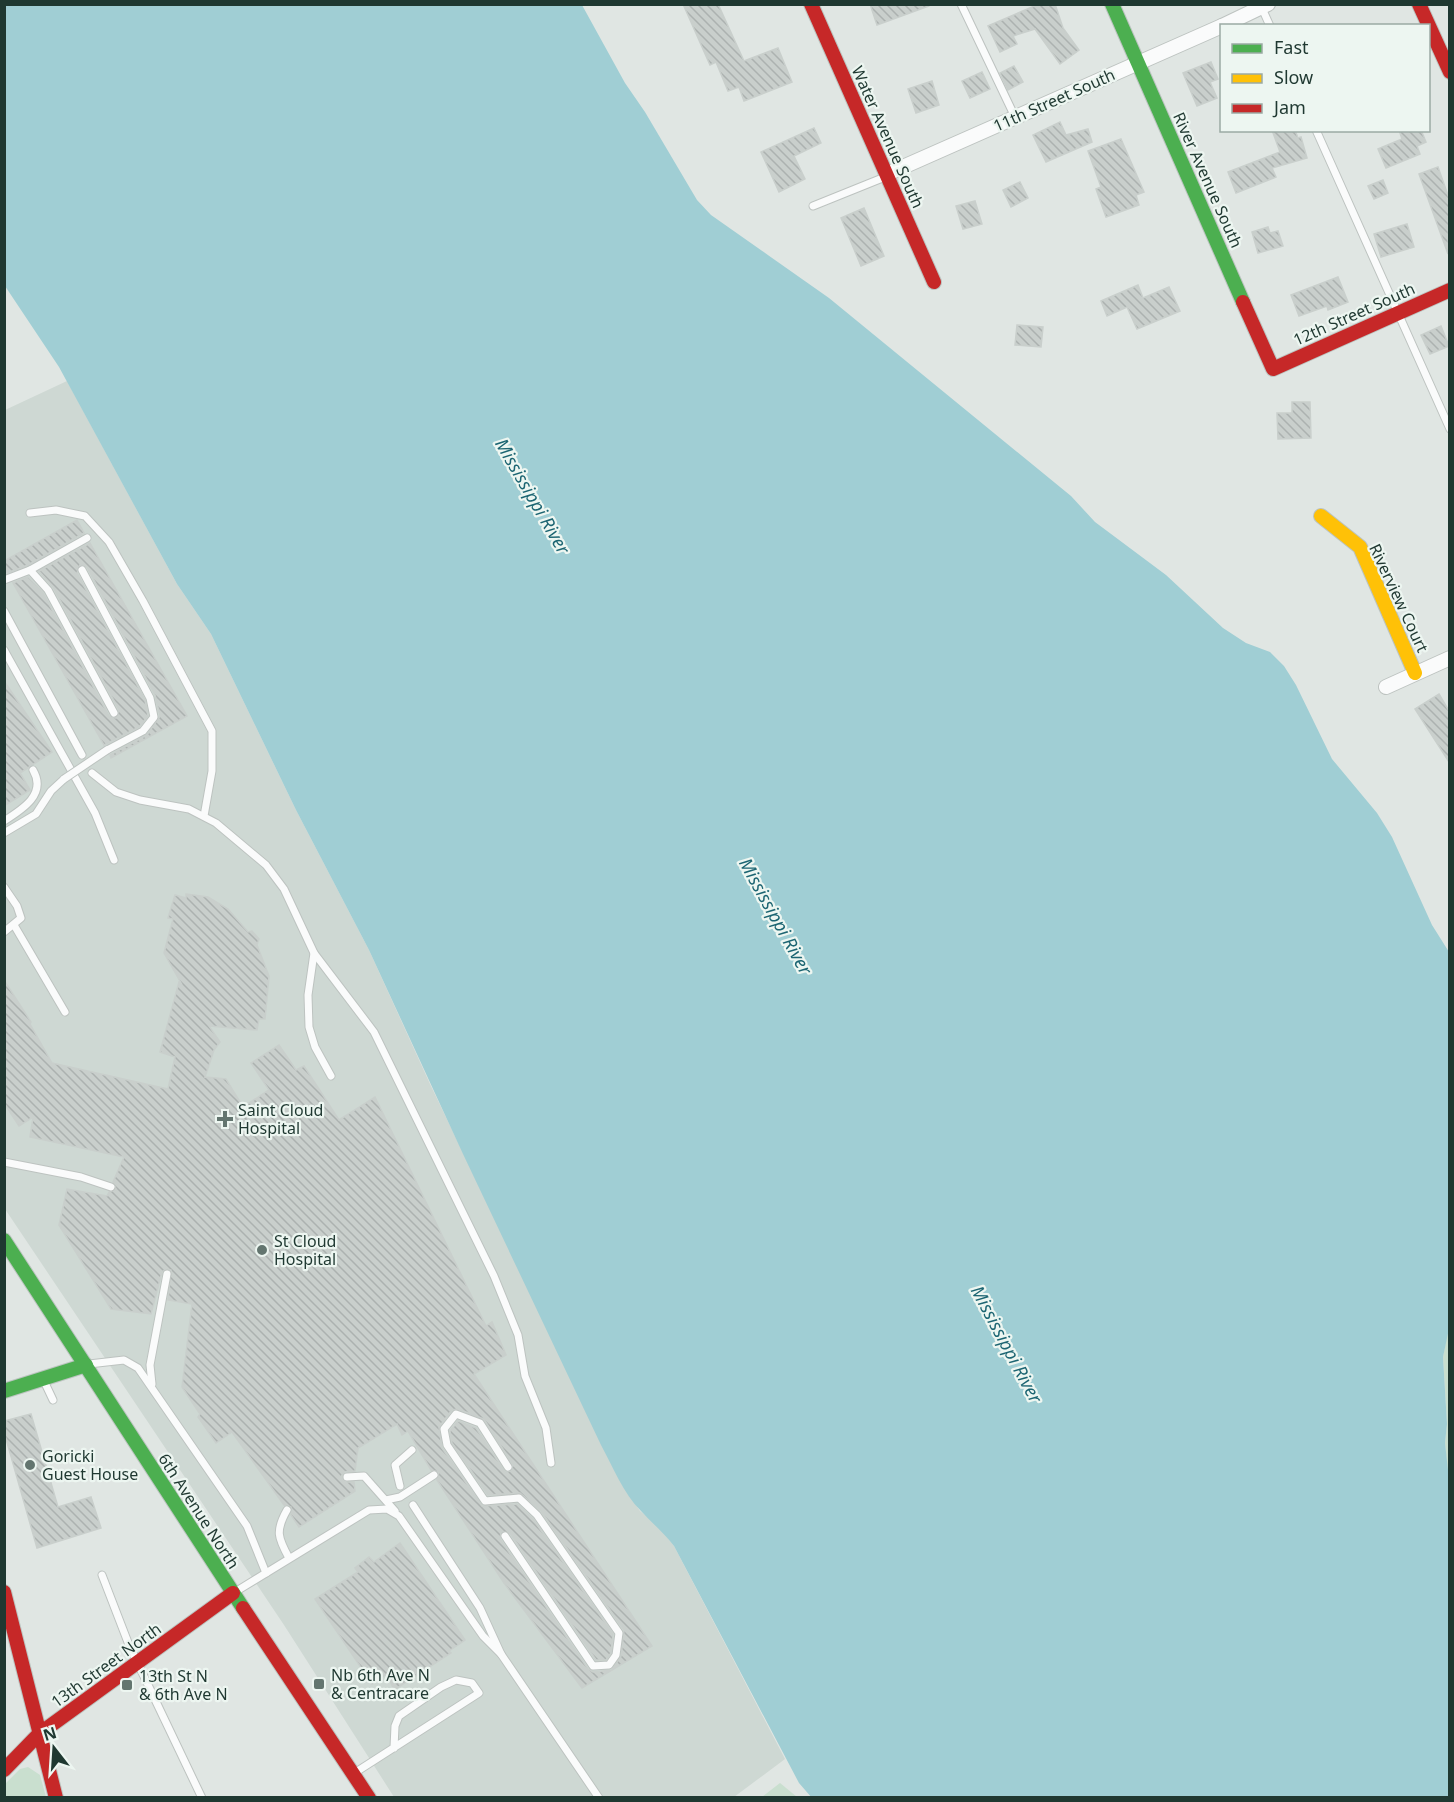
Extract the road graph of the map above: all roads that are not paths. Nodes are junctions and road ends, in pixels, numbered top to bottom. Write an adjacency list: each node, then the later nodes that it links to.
1 (811, 4): 15 (street, Water Avenue South)
2 (962, 4): 13 (lane)
3 (1112, 4): 11 (street, River Avenue South)
4 (1419, 4): 8 (street)
5 (1263, 6): 6 (street, 11th Street South); 7 (lane)
6 (1226, 24)
7 (1269, 24)
8 (1428, 24)
9 (1220, 27): 11 (street, 11th Street South)
10 (1430, 29): 12 (street)
11 (1139, 63): 13 (street, 11th Street South); 20 (street, River Avenue South)
12 (1449, 72)
13 (1015, 117): 15 (street, 11th Street South)
14 (1317, 132): 19 (lane)
15 (887, 175): 16 (lane); 17 (street, Water Avenue South)
16 (813, 207)
17 (934, 282)
18 (1449, 290): 19 (street, 12th Street South)
19 (1397, 313): 20 (street, 12th Street South); 21 (lane)
20 (1273, 369)
21 (1449, 429)
22 (30, 513): 37 (lane)
23 (1321, 516): 31 (street, Riverview Court)
24 (87, 538): 25 (lane)
25 (30, 570): 27 (lane); 33 (lane)
26 (82, 570): 39 (lane, bridge)
27 (7, 579)
28 (4, 611): 34 (lane)
29 (4, 650): 40 (lane)
30 (1449, 658): 31 (street)
31 (1415, 673): 32 (street)
32 (1386, 687)
33 (114, 713)
34 (82, 755)
35 (33, 770): 38 (lane)
36 (92, 773): 37 (lane)
37 (204, 816): 44 (lane)
38 (4, 821)
39 (4, 833)
40 (114, 860)
41 (4, 886): 42 (lane)
42 (15, 925): 43 (lane); 45 (lane)
43 (4, 932)
44 (314, 953): 46 (lane); 57 (lane)
45 (65, 1012)
46 (331, 1076)
47 (4, 1162): 48 (lane)
48 (111, 1187)
49 (4, 1240): 51 (street, 6th Avenue North)
50 (167, 1274): 53 (lane)
51 (86, 1365): 52 (street); 53 (lane); 71 (street, 6th Avenue North)
52 (43, 1379): 54 (street); 55 (lane)
53 (152, 1386): 68 (lane)
54 (4, 1391)
55 (54, 1400)
56 (412, 1450): 61 (lane)
57 (551, 1463)
58 (508, 1467): 66 (lane)
59 (434, 1474): 62 (lane)
60 (347, 1477): 62 (lane)
61 (400, 1486)
62 (386, 1500): 65 (lane)
63 (413, 1505): 72 (lane)
64 (287, 1510): 67 (lane)
65 (399, 1516): 67 (lane); 72 (lane)
66 (505, 1536)
67 (289, 1558): 68 (lane)
68 (266, 1573): 71 (lane)
69 (102, 1575): 73 (lane)
70 (4, 1592): 74 (street)
71 (233, 1593): 73 (street, 13th Street North); 77 (street, 6th Avenue North)
72 (501, 1654): 81 (lane)
73 (138, 1662): 74 (street, 13th Street North); 79 (lane)
74 (39, 1734): 76 (street, 13th Street North); 78 (street)
75 (394, 1748): 75 (lane); 77 (lane)
76 (4, 1770)
77 (353, 1774): 80 (street, 6th Avenue North)
78 (56, 1797)
79 (202, 1797)
80 (369, 1797)
81 (599, 1797)

